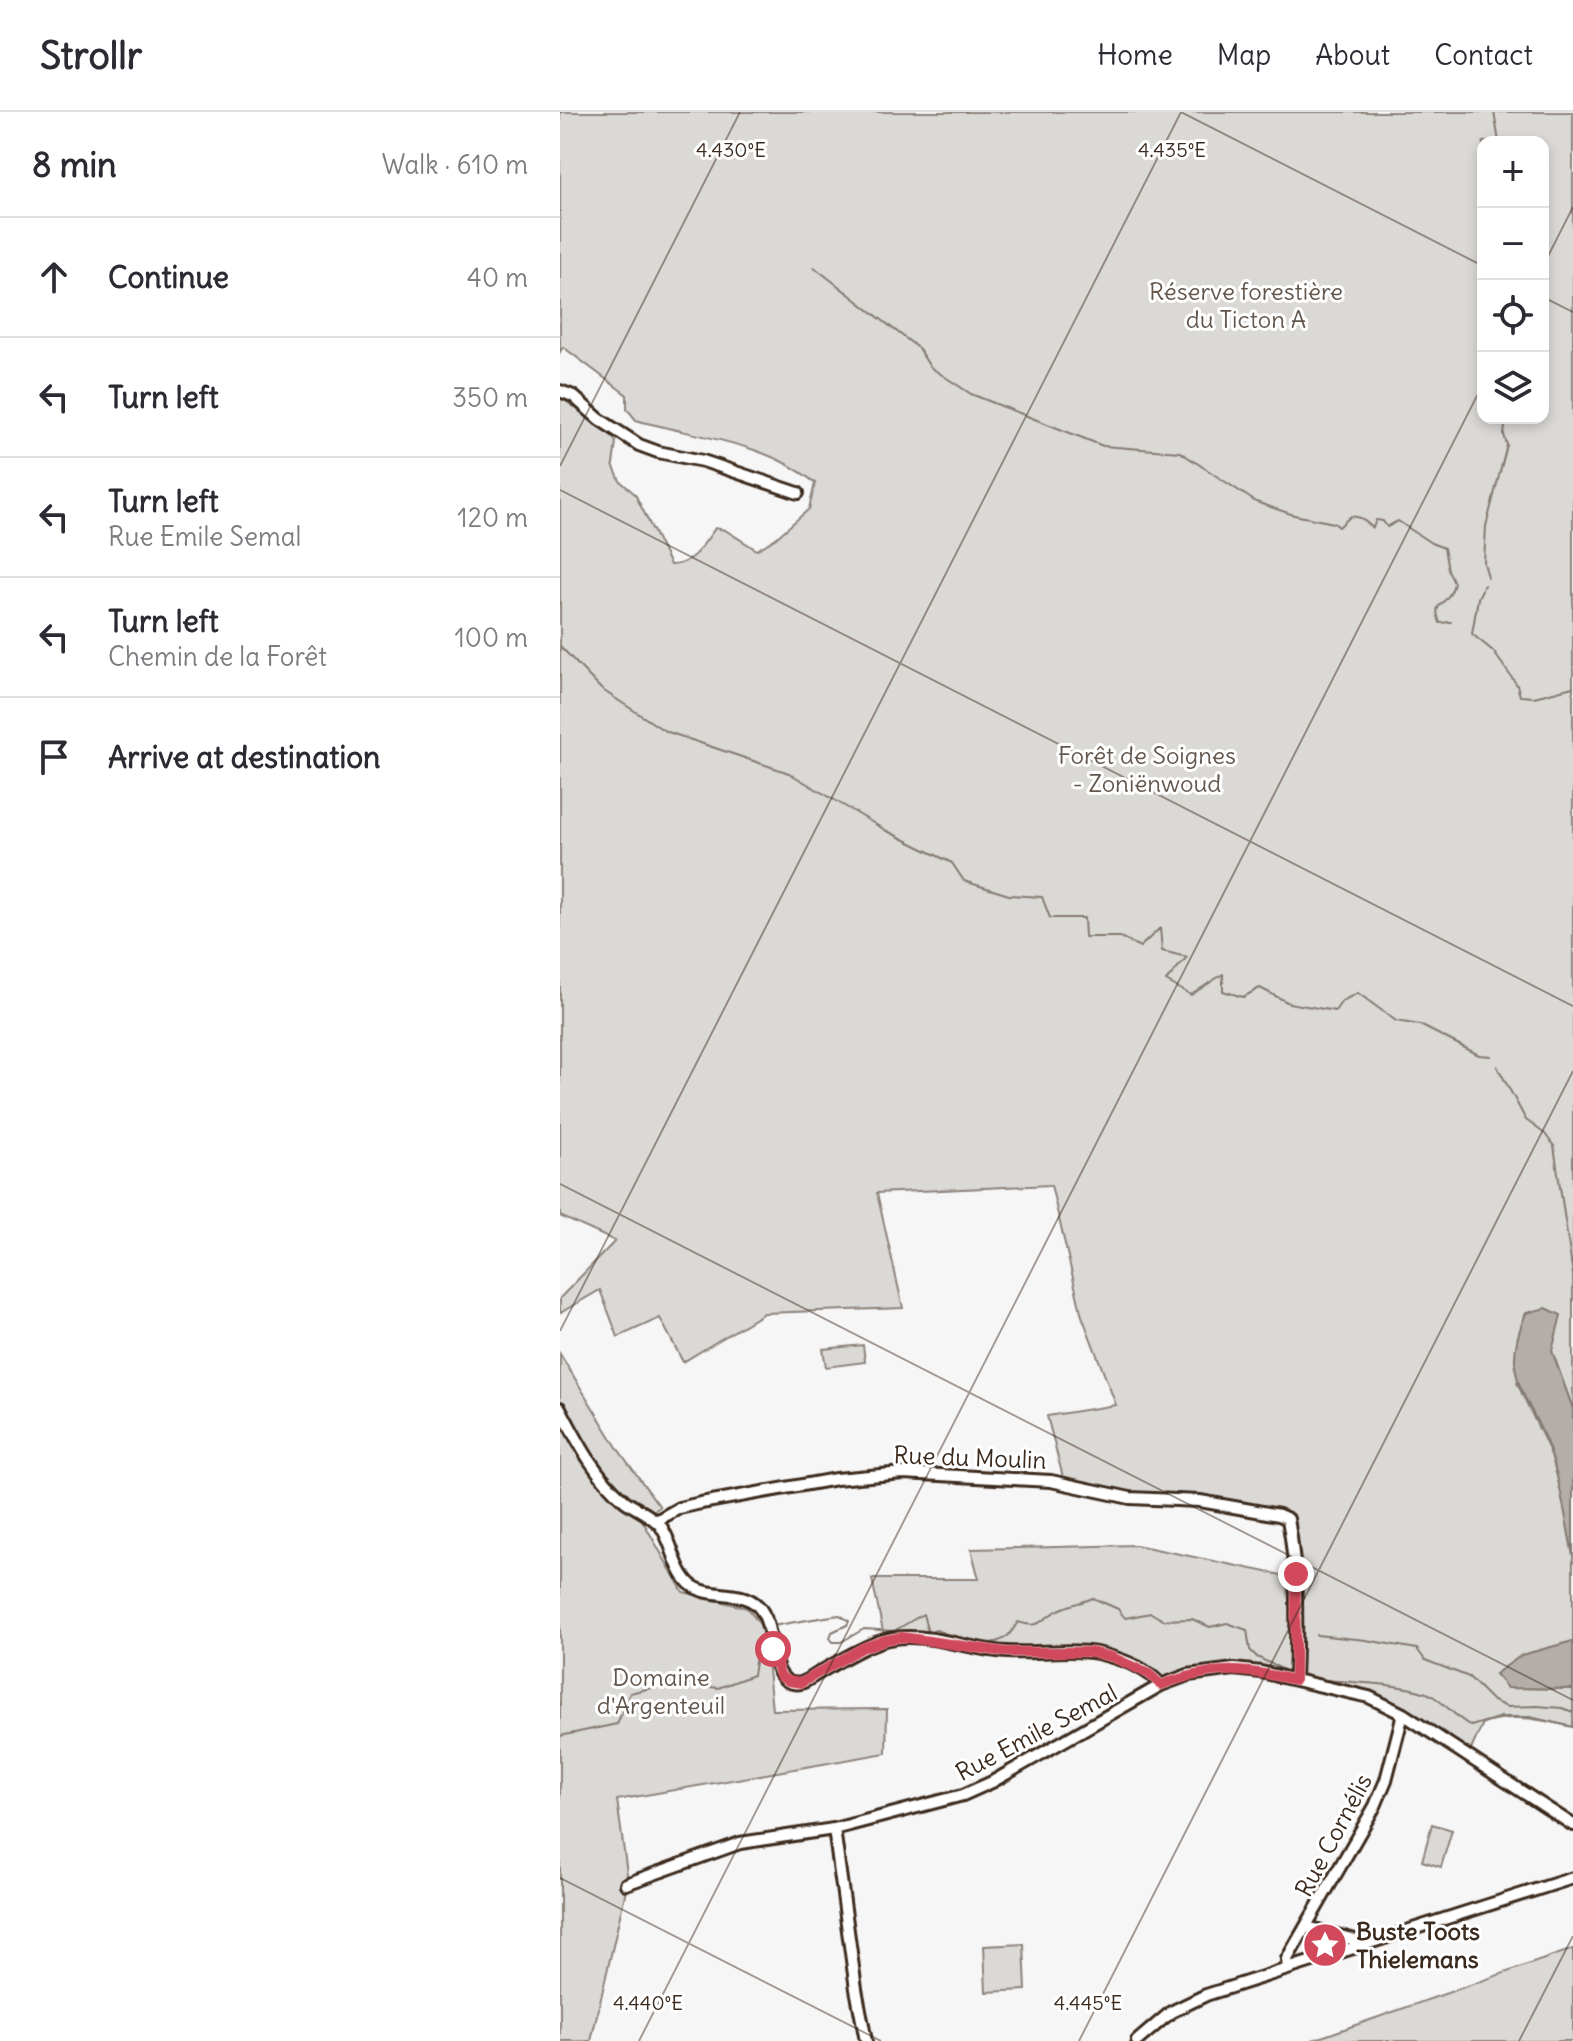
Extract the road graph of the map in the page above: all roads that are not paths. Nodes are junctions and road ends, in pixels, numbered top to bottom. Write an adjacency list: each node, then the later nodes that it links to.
1 (560, 391): 2 (street)
2 (798, 493)
3 (560, 1408): 4 (street)
4 (656, 1521): 5 (street, Rue du Moulin); 6 (street)
5 (1295, 1680): 6 (street, Rue Emile Semal); 7 (street, Rue Emile Semal)
6 (1161, 1685): 9 (street, Rue Emile Semal)
7 (1403, 1714): 8 (street, Rue Emile Semal); 12 (street, Rue Cornélis)
8 (1573, 1825)
9 (834, 1829): 11 (street, Rue Emile Semal); 15 (street)
10 (1573, 1878): 13 (street)
11 (626, 1884)
12 (1307, 1927): 13 (street); 14 (street, Rue Cornélis)
13 (1366, 1943): 14 (street)
14 (1288, 1969): 16 (street)
15 (866, 2041)
16 (1137, 2041)

